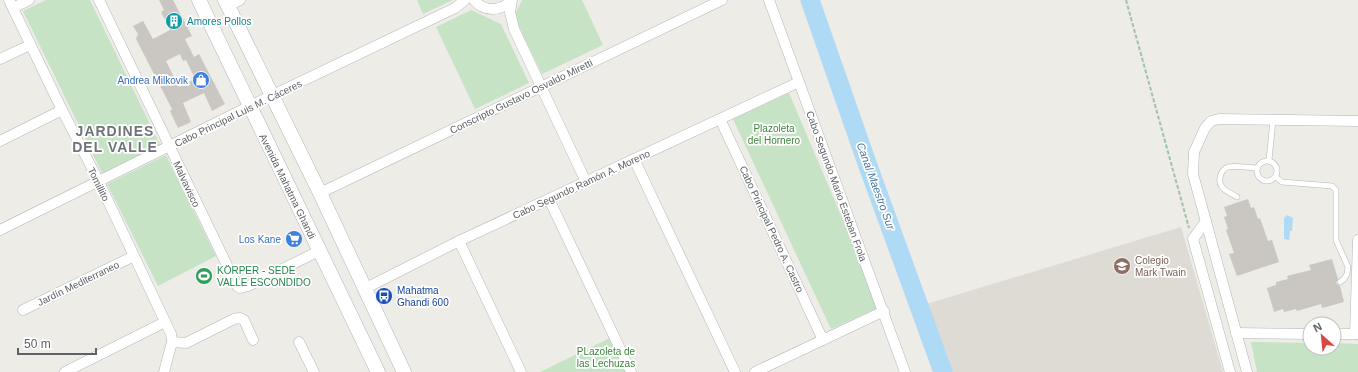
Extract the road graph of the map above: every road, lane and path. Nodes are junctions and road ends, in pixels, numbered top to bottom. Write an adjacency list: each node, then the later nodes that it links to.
1 (29, 0): 10 (street)
2 (99, 0): 25 (street, Malvavisco)
3 (199, 0): 19 (main road, Avenida Mahatma Ghandi)
4 (465, 0): 12 (street, Cabo Principal Luis M. Cáceres)
5 (511, 0): 11 (street); 13 (street)
6 (722, 0): 17 (street, Conscripto Gustavo Osvaldo Miretti)
7 (769, 0): 16 (street, Cabo Segundo Mario Esteban Frola)
8 (1126, 0): 37 (path)
9 (231, 2): 18 (main road)
10 (11, 4): 14 (street, Tomillito)
11 (482, 5): 12 (street, Cabo Principal Luis M. Cáceres); 13 (street)
12 (455, 8): 18 (street, Cabo Principal Luis M. Cáceres)
13 (514, 29): 17 (street)
14 (30, 45): 15 (street); 20 (street, Tomillito)
15 (0, 59)
16 (799, 82): 21 (street, Cabo Segundo Ramón A. Moreno); 45 (street, Cabo Segundo Mario Esteban Frola)
17 (541, 86): 31 (street); 32 (street, Conscripto Gustavo Osvaldo Miretti)
18 (272, 95): 19 (street, Cabo Principal Luis M. Cáceres); 32 (main road)
19 (250, 106): 25 (street, Cabo Principal Luis M. Cáceres); 40 (main road, Avenida Mahatma Ghandi)
20 (62, 110): 24 (street); 30 (street, Tomillito)
21 (720, 119): 26 (street, Cabo Segundo Ramón A. Moreno); 52 (street, Cabo Principal Pedro A. Castro)
22 (1273, 119): 23 (street); 27 (lane); 35 (street)
23 (1358, 121)
24 (0, 141)
25 (170, 147): 30 (street, Cabo Principal Luis M. Cáceres); 40 (street, Malvavisco)
26 (634, 159): 31 (street, Cabo Segundo Ramón A. Moreno); 62 (street)
27 (1269, 160): 28 (lane); 29 (lane)
28 (1257, 168): 29 (lane); 33 (lane)
29 (1276, 177): 42 (lane)
30 (99, 182): 36 (street, Cabo Principal Luis M. Cáceres); 41 (street, Tomillito)
31 (586, 182): 34 (street, Cabo Segundo Ramón A. Moreno)
32 (320, 193): 43 (main road)
33 (1237, 197)
34 (549, 199): 39 (street, Cabo Segundo Ramón A. Moreno); 61 (street)
35 (1206, 221): 37 (street); 47 (street)
36 (0, 230)
37 (1192, 239): 65 (street)
38 (1358, 240): 50 (street)
39 (459, 241): 43 (street, Cabo Segundo Ramón A. Moreno); 60 (street)
40 (319, 251): 58 (main road, Avenida Mahatma Ghandi)
41 (134, 256): 44 (street, Jardín Mediterraneo); 46 (street, Tomillito)
42 (1340, 282)
43 (364, 290): 59 (main road)
44 (23, 310)
45 (884, 311): 52 (street); 64 (street, Cabo Segundo Mario Esteban Frola)
46 (166, 322): 53 (street, Tomillito); 55 (street)
47 (1236, 333): 48 (street); 66 (street)
48 (1302, 334)
49 (1342, 334): 50 (street)
50 (1356, 334)
51 (252, 340): 53 (street)
52 (823, 340): 63 (street)
53 (172, 342): 56 (street)
54 (299, 342): 57 (street)
55 (65, 372)
56 (164, 372)
57 (314, 372)
58 (378, 372)
59 (404, 372)
60 (521, 372)
61 (632, 372)
62 (735, 372)
63 (755, 372)
64 (905, 372)
65 (1230, 372)
66 (1247, 372)

